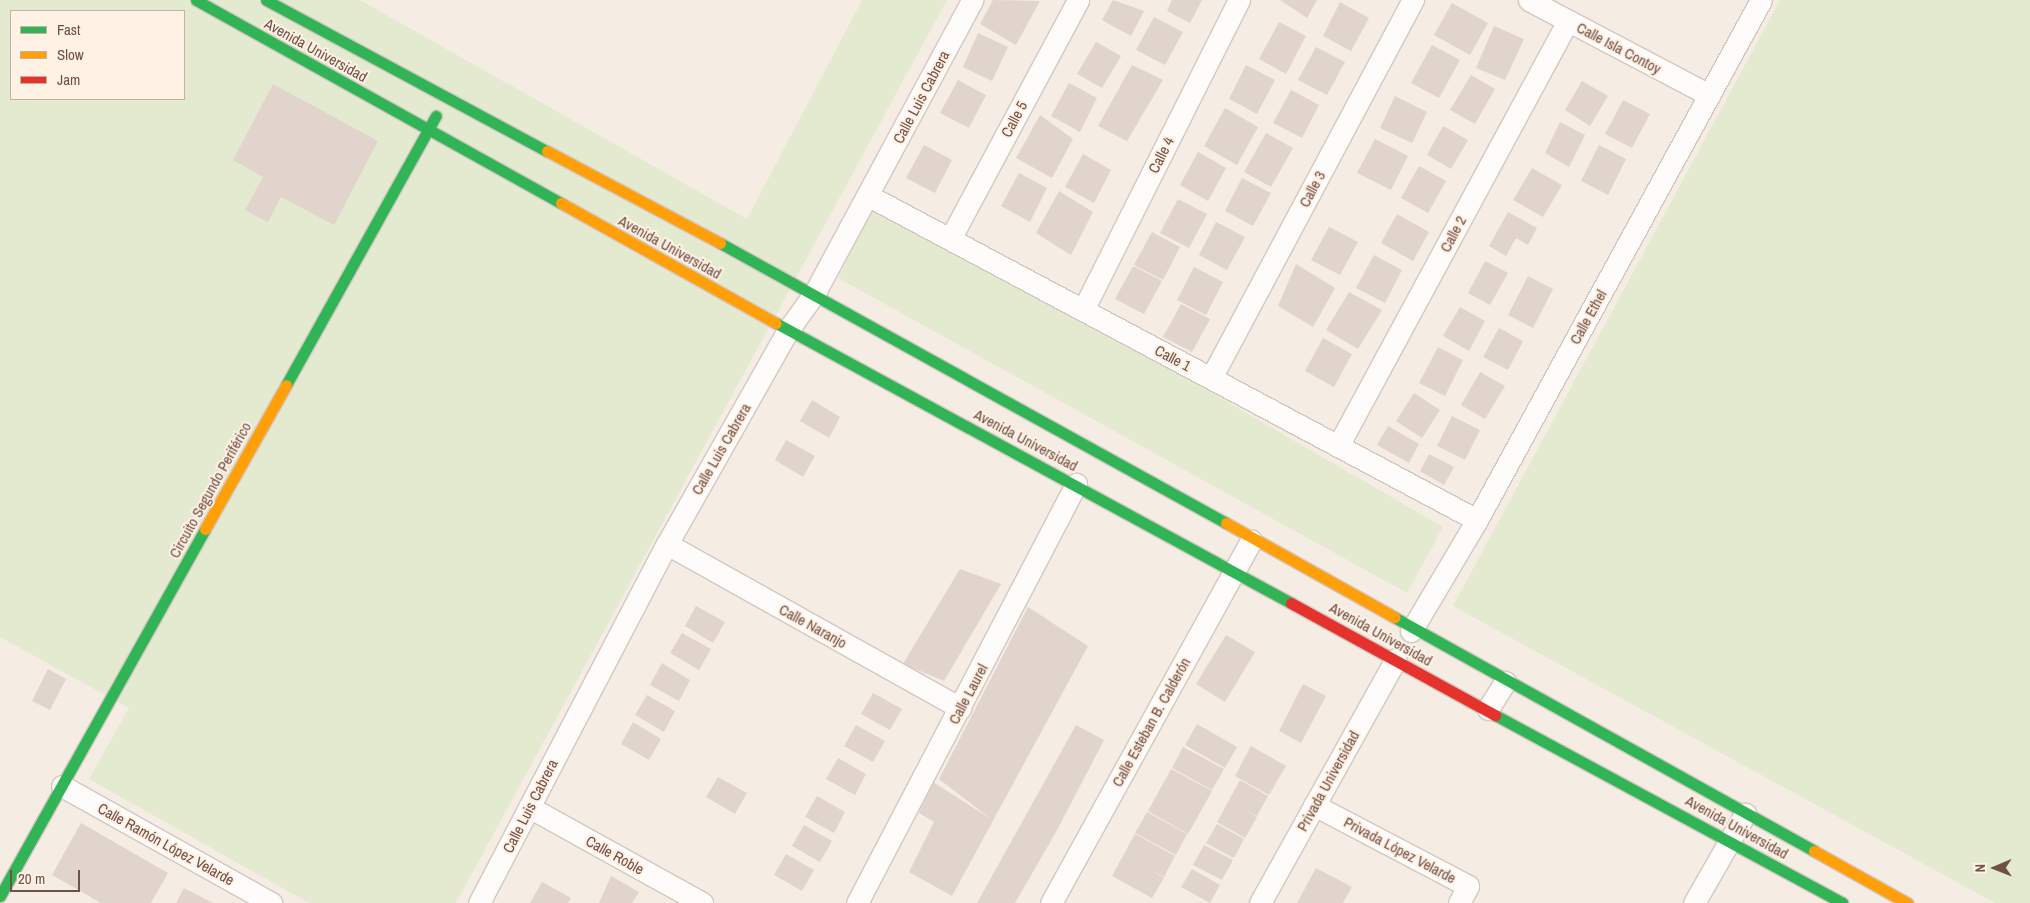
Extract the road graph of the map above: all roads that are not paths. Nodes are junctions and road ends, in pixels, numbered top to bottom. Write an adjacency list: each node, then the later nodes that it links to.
1 (196, 0): 12 (main road, Avenida Universidad)
2 (266, 0): 11 (main road, Avenida Universidad)
3 (972, 0): 13 (street, Calle Luis Cabrera)
4 (1078, 0): 14 (street, Calle 5)
5 (1239, 0): 16 (street, Calle 4)
6 (1413, 0): 18 (street, Calle 3)
7 (1529, 0): 9 (street, Calle Isla Contoy)
8 (1761, 0): 10 (street, Calle Ethel)
9 (1568, 21): 10 (street, Calle Isla Contoy); 19 (street, Calle 2)
10 (1709, 95): 21 (street, Calle Ethel)
11 (446, 100): 12 (main road, Circuito Segundo Periférico); 15 (main road, Avenida Universidad)
12 (428, 131): 17 (main road, Avenida Universidad); 30 (main road, Circuito Segundo Periférico)
13 (869, 196): 14 (street, Calle 1); 15 (street, Calle Luis Cabrera)
14 (950, 239): 16 (street, Calle 1)
15 (814, 294): 17 (street, Calle Luis Cabrera); 22 (main road, Avenida Universidad)
16 (1083, 310): 18 (street, Calle 1)
17 (788, 330): 20 (main road, Avenida Universidad); 23 (street, Calle Luis Cabrera)
18 (1212, 378): 19 (street, Calle 1)
19 (1338, 446): 21 (street, Calle 1)
20 (1076, 484): 24 (main road, Avenida Universidad); 28 (street, Calle Laurel)
21 (1477, 520): 25 (street, Calle Ethel)
22 (1250, 541): 24 (street, Calle Esteban B. Calderón); 25 (main road, Avenida Universidad)
23 (666, 544): 28 (street, Calle Naranjo); 32 (street, Calle Luis Cabrera)
24 (1234, 570): 26 (main road, Avenida Universidad); 40 (street, Calle Esteban B. Calderón)
25 (1411, 631): 27 (main road, Avenida Universidad)
26 (1396, 659): 29 (main road, Avenida Universidad); 31 (street, Privada Universidad)
27 (1505, 682): 29 (street); 33 (main road, Avenida Universidad)
28 (960, 708): 39 (street, Calle Laurel)
29 (1488, 709): 34 (main road, Avenida Universidad)
30 (62, 786): 35 (main road, Circuito Segundo Periférico); 36 (street, Calle Ramón López Velarde)
31 (1314, 806): 41 (street, Privada Universidad); 42 (street, Privada López Velarde)
32 (529, 807): 37 (street, Calle Luis Cabrera); 38 (street, Calle Roble)
33 (1745, 814): 34 (street); 45 (main road, Avenida Universidad)
34 (1731, 839): 43 (street); 44 (main road, Avenida Universidad)
35 (0, 896)
36 (271, 903)
37 (480, 903)
38 (702, 903)
39 (857, 903)
40 (1051, 903)
41 (1260, 903)
42 (1459, 903)
43 (1694, 903)
44 (1842, 903)
45 (1907, 903)

